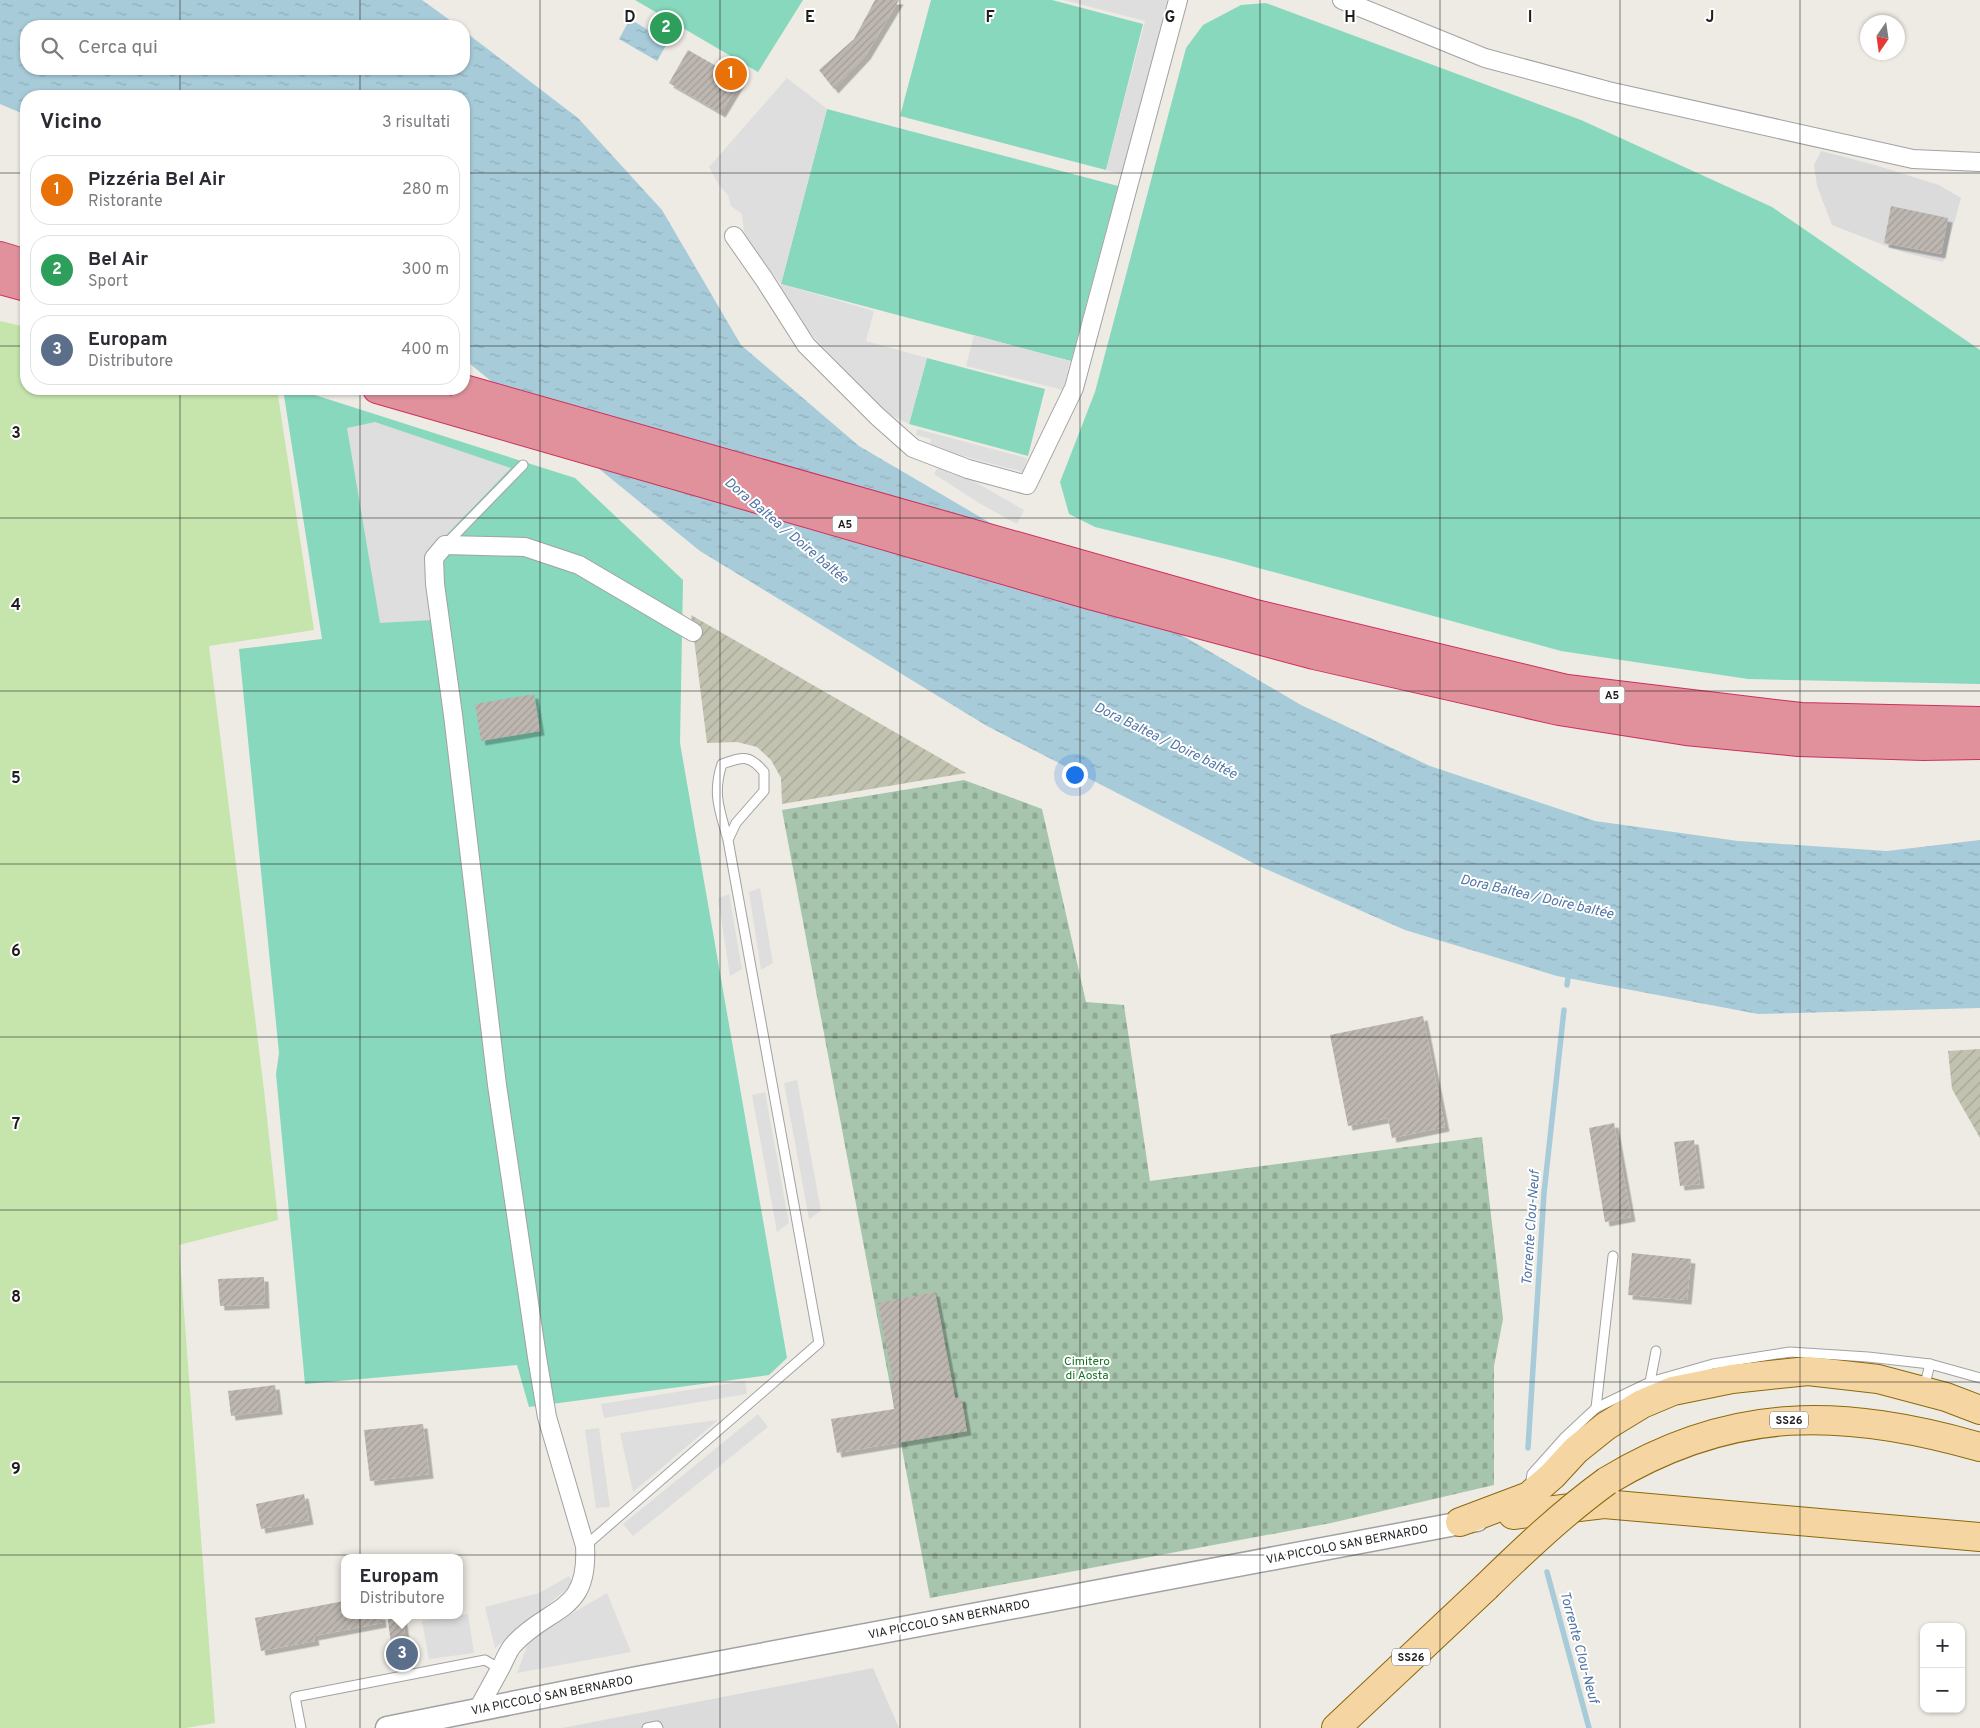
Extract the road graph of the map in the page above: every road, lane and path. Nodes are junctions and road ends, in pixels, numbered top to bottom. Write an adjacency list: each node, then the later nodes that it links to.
1 (1178, 0): 4 (street)
2 (1342, 0): 3 (street)
3 (1980, 162)
4 (734, 236)
5 (0, 256): 6 (highway)
6 (20, 262)
7 (0, 280): 8 (highway)
8 (20, 285)
9 (470, 391): 14 (highway, A5)
10 (398, 395): 15 (highway, A5)
11 (523, 465): 12 (lane)
12 (445, 545): 13 (street); 31 (street)
13 (693, 632)
14 (1980, 721)
15 (1980, 744)
16 (728, 840): 16 (lane); 31 (lane)
17 (1613, 1256): 23 (lane)
18 (1656, 1351): 21 (lane)
19 (1930, 1364): 20 (lane); 21 (lane); 22 (lane)
20 (1980, 1378)
21 (1650, 1382): 23 (lane)
22 (1923, 1391): 24 (main road); 26 (main road)
23 (1596, 1408): 27 (lane)
24 (1980, 1410)
25 (1980, 1447): 38 (main road, SS26, bridge)
26 (1552, 1476): 27 (main road); 28 (main road)
27 (1523, 1508): 28 (main road); 29 (main road)
28 (1564, 1509): 30 (main road)
29 (1460, 1522): 33 (street, VIA PICCOLO SAN BERNARDO)
30 (1980, 1537)
31 (585, 1546): 32 (street)
32 (500, 1668): 33 (street); 34 (lane)
33 (477, 1711): 35 (street, VIA PICCOLO SAN BERNARDO)
34 (301, 1728)
35 (387, 1728)
36 (647, 1728): 37 (lane)
37 (658, 1728)
38 (1336, 1728)

